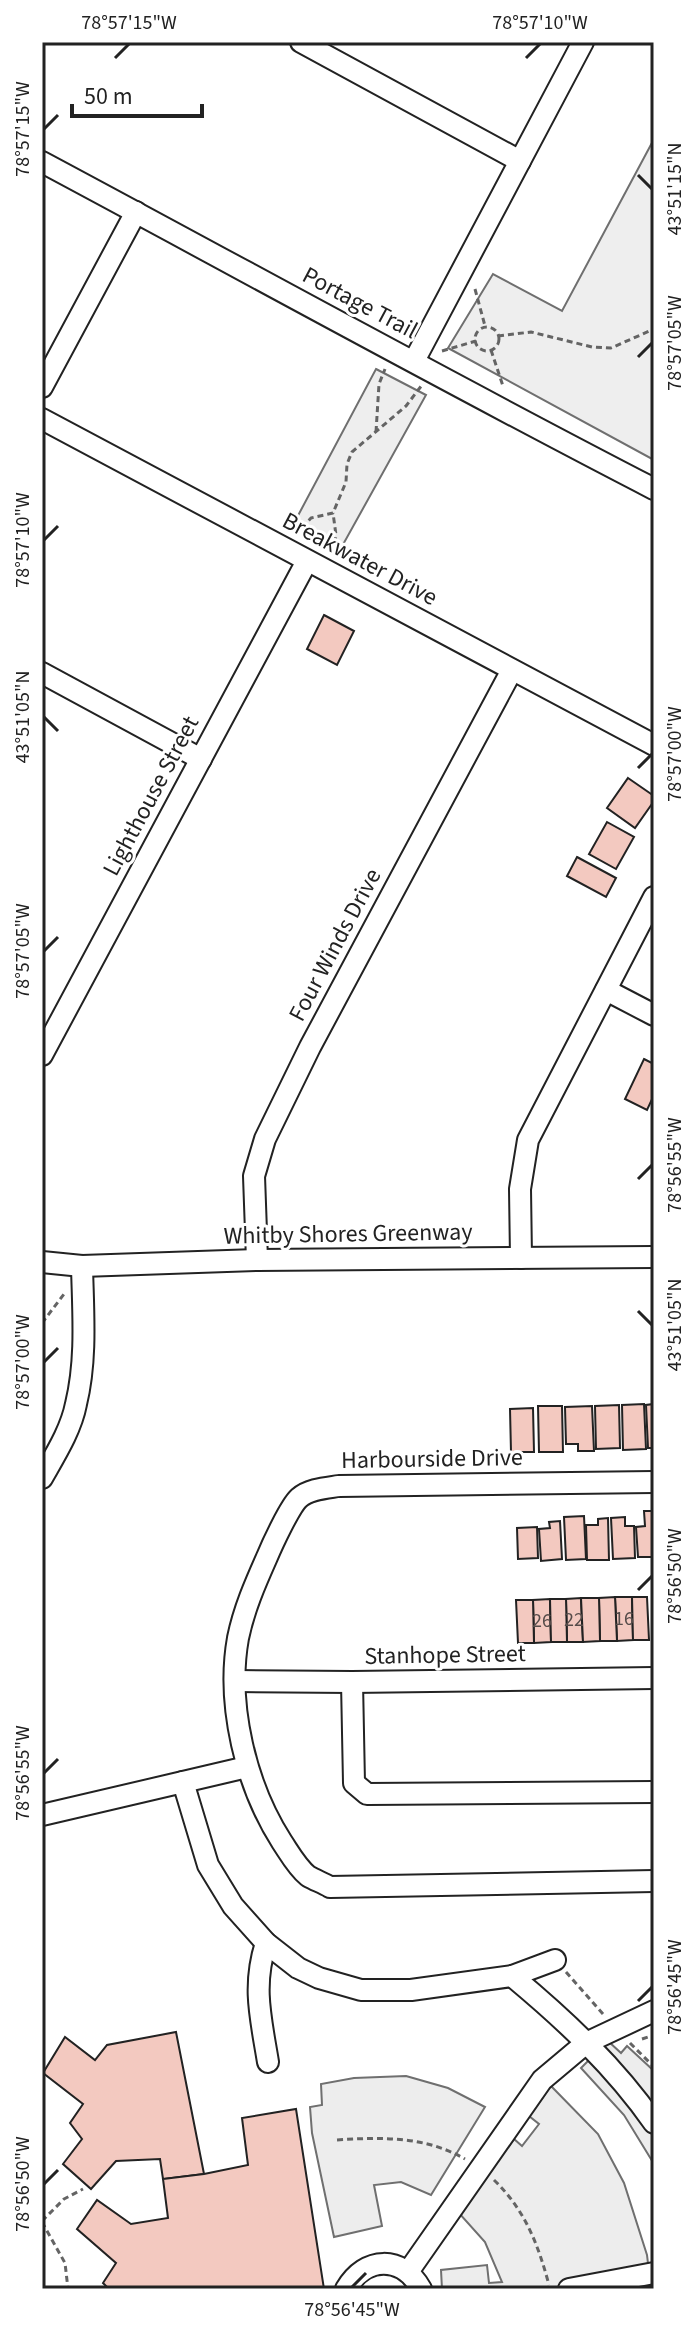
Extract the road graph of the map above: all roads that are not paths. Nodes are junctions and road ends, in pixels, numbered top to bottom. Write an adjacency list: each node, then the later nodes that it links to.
1 (583, 42): 3 (street)
2 (313, 45): 3 (street)
3 (520, 161): 6 (street)
4 (42, 162): 5 (street, Portage Trail)
5 (136, 212): 6 (street, Portage Trail); 7 (street)
6 (414, 361): 9 (street, Portage Trail)
7 (42, 387)
8 (42, 419): 10 (street, Breakwater Drive)
9 (654, 489)
10 (307, 561): 11 (street, Breakwater Drive); 14 (street, Lighthouse Street)
11 (512, 670): 13 (street, Breakwater Drive); 21 (street, Four Winds Drive)
12 (42, 673): 14 (street)
13 (654, 745)
14 (201, 759): 18 (street, Lighthouse Street)
15 (654, 897): 16 (street)
16 (606, 990): 17 (street); 20 (street)
17 (654, 1015)
18 (42, 1055)
19 (654, 1257): 20 (street, Whitby Shores Greenway)
20 (521, 1258): 21 (street, Whitby Shores Greenway)
21 (257, 1260): 23 (street, Whitby Shores Greenway)
22 (42, 1262): 23 (street, Whitby Shores Greenway)
23 (82, 1266): 24 (street)
24 (42, 1478)
25 (654, 1482): 27 (street, Harbourside Drive)
26 (654, 1678): 28 (street, Stanhope Street)
27 (237, 1681): 28 (street, Stanhope Street); 29 (street, Harbourside Drive)
28 (352, 1682): 31 (street)
29 (247, 1767): 30 (street); 33 (street, Harbourside Drive)
30 (183, 1782): 32 (street); 34 (street)
31 (654, 1792)
32 (42, 1815)
33 (654, 1881)
34 (266, 1943): 36 (street); 39 (street)
35 (555, 1960): 36 (street)
36 (512, 1976): 38 (street)
37 (654, 2011): 38 (street)
38 (586, 2043): 40 (street); 41 (street)
39 (268, 2062)
40 (654, 2123)
41 (408, 2272): 43 (street); 44 (street)
42 (654, 2273): 45 (street)
43 (346, 2289)
44 (421, 2289)
45 (569, 2289)

